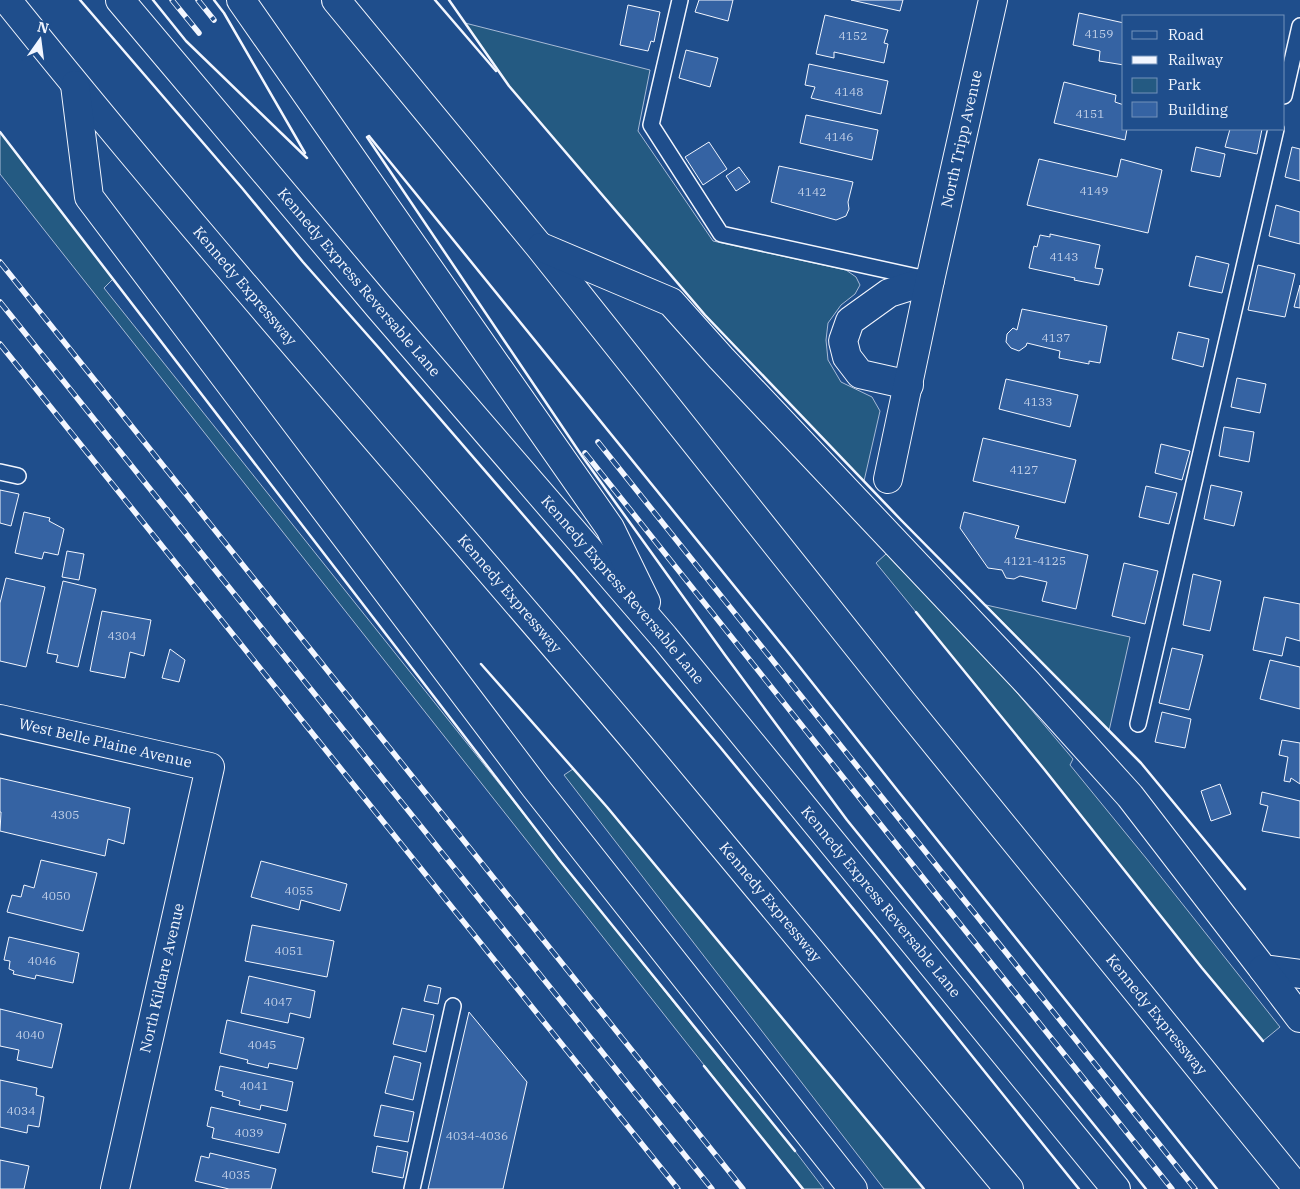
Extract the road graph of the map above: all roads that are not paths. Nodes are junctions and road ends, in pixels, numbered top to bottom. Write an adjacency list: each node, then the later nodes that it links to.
1 (7, 0): 8 (main road, Kennedy Expressway)
2 (120, 0): 17 (main road, Kennedy Express Reversable Lane)
3 (241, 0): 17 (main road)
4 (336, 0): 11 (main road, Kennedy Expressway)
5 (680, 0): 12 (lane)
6 (994, 0): 12 (main road, North Tripp Avenue)
7 (1300, 26): 9 (lane)
8 (75, 85): 27 (main road); 28 (main road, Kennedy Expressway)
9 (1285, 92)
10 (1276, 130): 19 (lane)
11 (539, 246): 21 (main road); 30 (main road, Kennedy Expressway)
12 (930, 280): 13 (main road, North Tripp Avenue); 13 (main road)
13 (909, 385): 16 (main road, North Tripp Avenue)
14 (0, 472): 15 (lane)
15 (18, 476)
16 (888, 479)
17 (664, 637): 29 (main road, Kennedy Express Reversable Lane)
18 (0, 720): 20 (main road, West Belle Plaine Avenue)
19 (1138, 724)
20 (210, 767): 25 (main road, North Kildare Avenue)
21 (1263, 969): 22 (main road); 24 (main road)
22 (1300, 974)
23 (453, 1006): 26 (lane)
24 (1300, 1018)
25 (115, 1189)
26 (412, 1189)
27 (853, 1189)
28 (1009, 1189)
29 (1116, 1189)
30 (1298, 1189)

